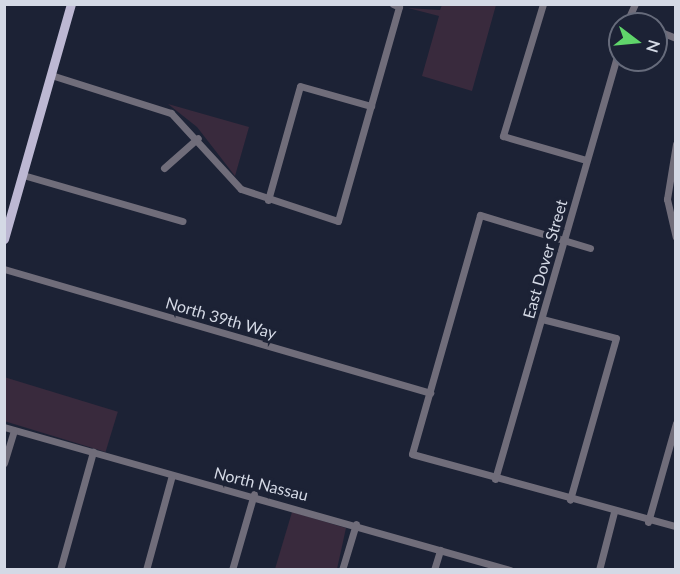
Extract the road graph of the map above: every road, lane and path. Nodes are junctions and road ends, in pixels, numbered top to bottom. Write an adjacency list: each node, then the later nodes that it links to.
1 (71, 4): 5 (main road)
2 (543, 4): 9 (street)
3 (396, 6): 6 (street)
4 (612, 72): 9 (street, East Dover Street)
5 (51, 75): 7 (street); 11 (main road)
6 (371, 106): 12 (street); 12 (street)
7 (198, 138): 10 (street); 12 (street)
8 (675, 144): 14 (street)
9 (586, 160): 16 (street, East Dover Street)
10 (164, 168)
11 (23, 174): 13 (street); 15 (main road)
12 (268, 200)
13 (182, 221)
14 (675, 237)
15 (4, 239)
16 (564, 240): 17 (street); 19 (street, East Dover Street); 20 (street)
17 (590, 248)
18 (4, 269): 20 (street, North 39th Way)
19 (542, 319): 28 (street, East Dover Street); 30 (street)
20 (430, 393): 28 (street)
21 (675, 423): 24 (street)
22 (4, 427): 23 (street, North Nassau)
23 (14, 430): 25 (street, North Nassau); 26 (street)
24 (673, 438): 32 (street)
25 (93, 452): 27 (street, North Nassau); 36 (street)
26 (4, 463)
27 (172, 475): 29 (street, North Nassau); 37 (street)
28 (495, 479): 30 (street)
29 (254, 494): 33 (street, North Nassau); 38 (street)
30 (570, 500): 31 (street)
31 (614, 512): 32 (street); 42 (street)
32 (648, 522): 34 (street)
33 (356, 524): 35 (street, North Nassau); 39 (street)
34 (675, 526)
35 (440, 550): 40 (street); 41 (street, North Nassau)
36 (60, 570)
37 (146, 570)
38 (232, 570)
39 (342, 570)
40 (434, 570)
41 (510, 570)
42 (599, 570)

